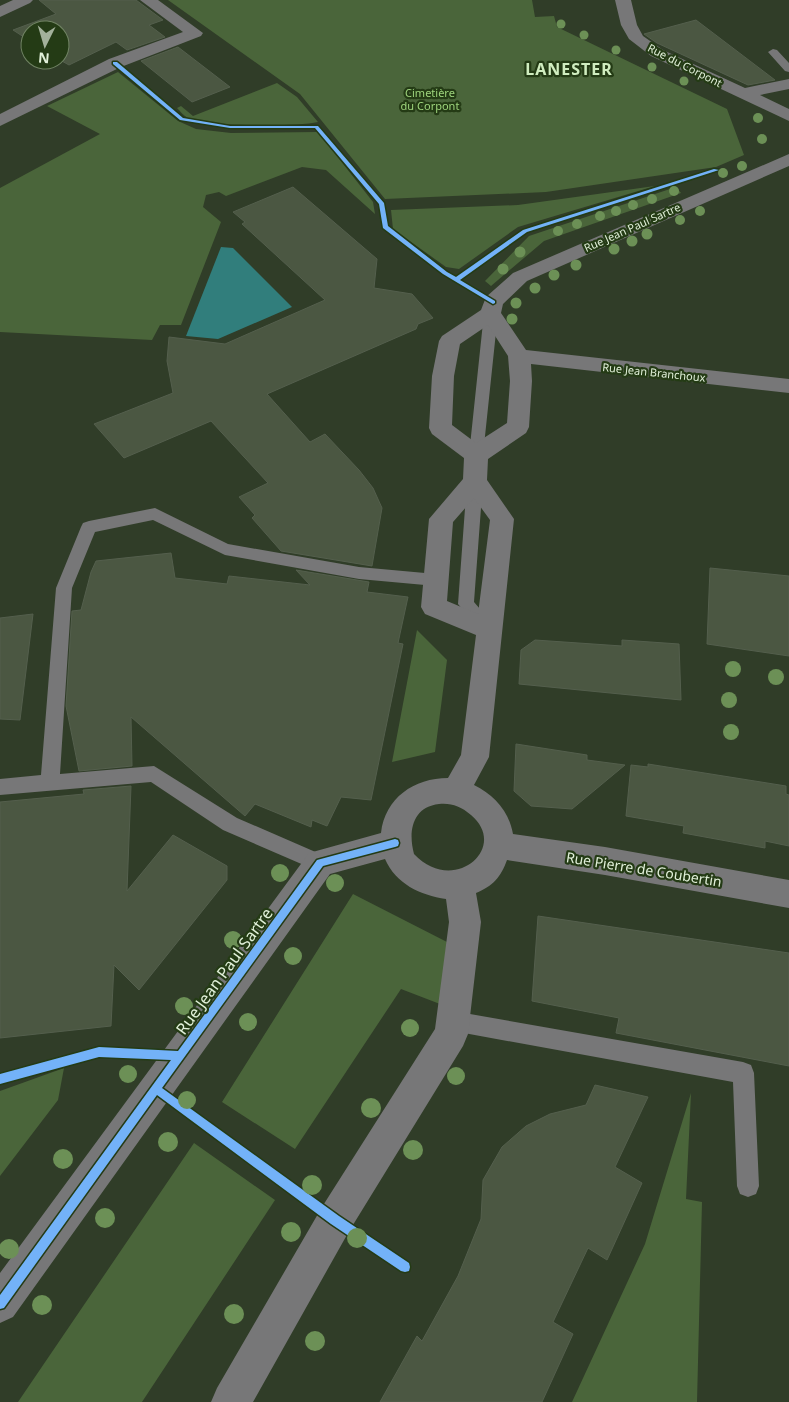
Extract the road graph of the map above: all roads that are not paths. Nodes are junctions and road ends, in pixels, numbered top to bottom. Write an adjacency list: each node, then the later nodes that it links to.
1 (25, 0): 4 (street)
2 (148, 0): 9 (street)
3 (623, 0): 8 (street, Rue du Corpont)
4 (0, 12)
5 (773, 52): 6 (lane)
6 (789, 70)
7 (789, 84): 8 (street)
8 (744, 94): 10 (street, Rue du Corpont)
9 (0, 120)
10 (788, 137): 11 (street, Rue Jean Paul Sartre)
11 (491, 313): 12 (street); 14 (lane); 14 (street, Rue Jean Paul Sartre)
12 (519, 356): 13 (street, Rue Jean Branchoux); 14 (street)
13 (789, 386)
14 (476, 455): 15 (street)
15 (475, 481): 16 (street); 17 (street)
16 (436, 580): 17 (street); 18 (lane)
17 (489, 629): 20 (street)
18 (50, 783): 19 (lane); 23 (lane)
19 (0, 787)
20 (456, 791): 21 (street); 22 (street)
21 (395, 843): 23 (street); 24 (street)
22 (498, 845): 24 (street); 25 (street, Rue Pierre de Coubertin)
23 (320, 863): 28 (street, Rue Jean Paul Sartre)
24 (459, 884): 26 (street)
25 (789, 894)
26 (453, 1020): 27 (lane); 29 (street)
27 (748, 1186)
28 (0, 1304)
29 (231, 1402)

